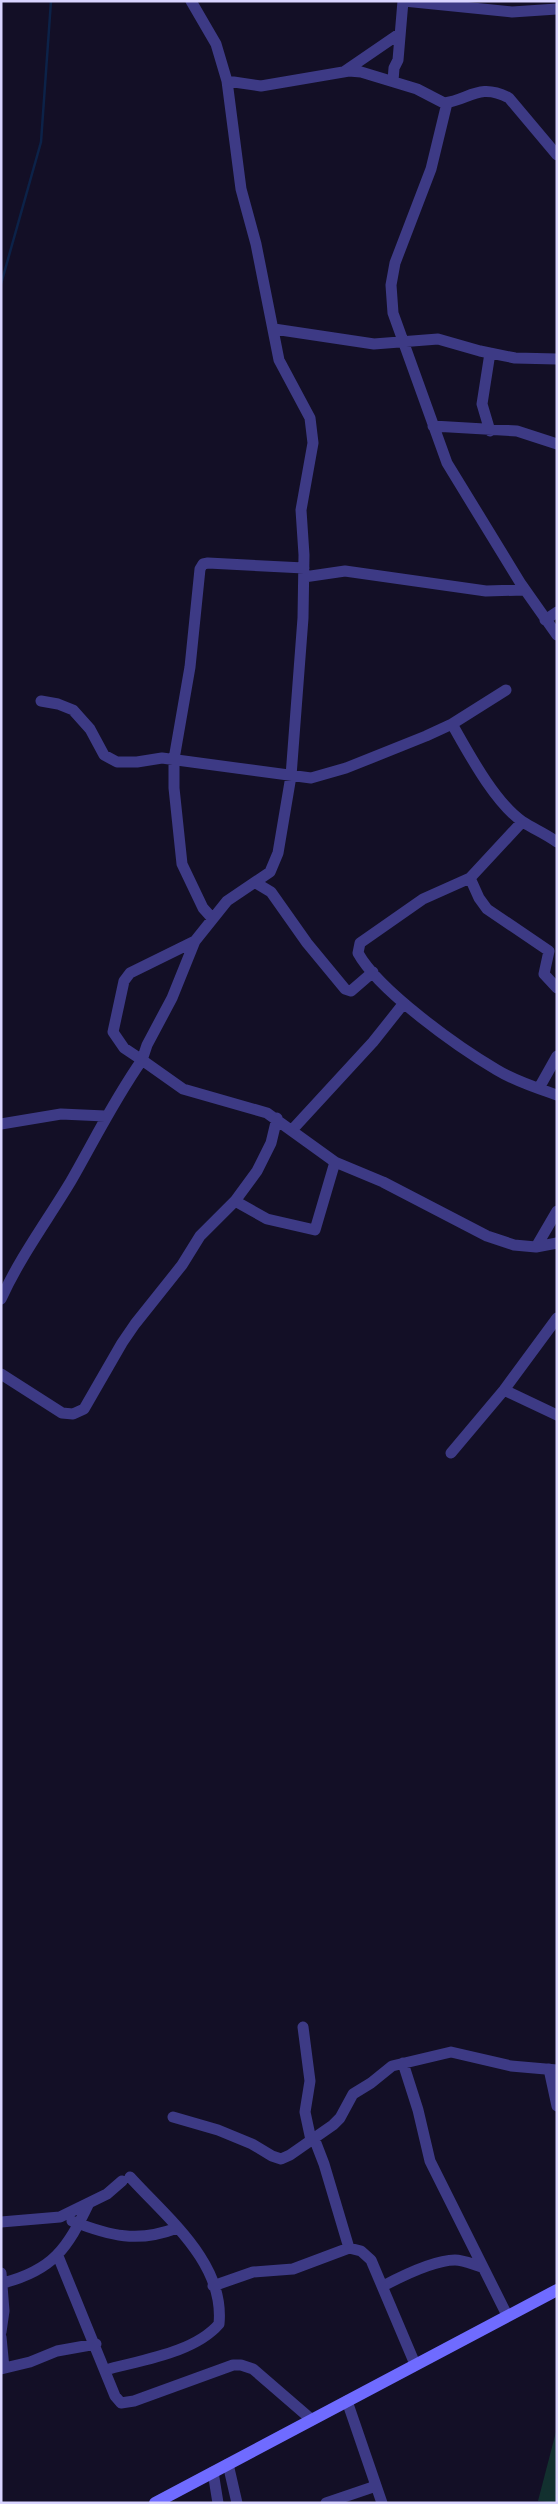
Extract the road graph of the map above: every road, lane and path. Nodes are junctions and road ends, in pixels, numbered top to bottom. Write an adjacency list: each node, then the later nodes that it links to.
1 (191, 1): 8 (street)
2 (403, 1): 3 (street); 5 (street)
3 (507, 6): 4 (street)
4 (557, 9)
5 (399, 34): 6 (street); 7 (street)
6 (341, 73): 7 (street); 8 (street)
7 (393, 80): 9 (street)
8 (228, 81): 11 (street)
9 (447, 103): 10 (street); 12 (street)
10 (557, 155)
11 (274, 329): 12 (street); 18 (street)
12 (405, 343): 13 (street); 15 (street)
13 (490, 353): 14 (street); 16 (street)
14 (557, 359)
15 (433, 426): 16 (street); 19 (street)
16 (490, 431): 17 (street)
17 (557, 444)
18 (304, 572): 19 (street); 26 (street); 27 (street)
19 (524, 590): 21 (street)
20 (557, 612): 21 (street)
21 (544, 620): 22 (street)
22 (557, 635)
23 (506, 690): 25 (street)
24 (41, 702): 26 (street)
25 (452, 724): 27 (street); 28 (street)
26 (174, 759): 27 (street); 32 (street)
27 (291, 776): 31 (street)
28 (522, 822): 29 (street); 30 (street)
29 (557, 842)
30 (470, 878): 34 (street); 35 (street)
31 (256, 883): 32 (street); 35 (street)
32 (212, 918): 33 (street)
33 (195, 942): 39 (street); 39 (street)
34 (553, 952): 36 (street)
35 (373, 972): 37 (street)
36 (557, 988)
37 (404, 1004): 40 (street); 45 (street)
38 (557, 1056): 40 (street)
39 (142, 1060): 42 (street); 43 (street)
40 (539, 1088): 41 (street)
41 (557, 1095)
42 (105, 1116): 44 (street); 51 (street)
43 (277, 1118): 45 (street); 47 (street)
44 (1, 1124)
45 (292, 1130): 46 (street)
46 (335, 1162): 47 (street); 50 (street)
47 (235, 1201): 53 (street)
48 (557, 1211): 50 (street)
49 (557, 1244): 50 (street)
50 (536, 1246)
51 (1, 1299)
52 (557, 1318): 54 (street)
53 (1, 1374)
54 (504, 1390): 55 (street); 56 (street)
55 (557, 1415)
56 (451, 1453)
57 (303, 2026): 62 (street)
58 (403, 2063): 59 (street); 62 (street); 70 (street)
59 (553, 2069): 60 (street)
60 (557, 2106)
61 (173, 2117): 62 (street)
62 (312, 2139): 68 (street)
63 (89, 2203): 64 (street); 66 (street); 67 (street)
64 (60, 2217): 65 (street); 66 (street)
65 (1, 2222)
66 (79, 2223): 67 (street); 69 (street)
67 (177, 2228): 72 (street)
68 (349, 2248): 72 (street); 73 (street)
69 (58, 2256): 71 (street); 78 (street)
70 (482, 2268): 73 (street); 75 (street)
71 (2, 2278): 76 (street)
72 (213, 2286): 81 (street)
73 (383, 2286): 79 (street)
74 (557, 2290): 75 (main road)
75 (507, 2315): 79 (main road)
76 (1, 2332)
77 (1, 2336): 80 (street)
78 (96, 2344): 80 (street); 81 (street)
79 (415, 2364): 82 (main road)
80 (3, 2368)
81 (105, 2370): 83 (street)
82 (347, 2401): 83 (main road); 86 (street)
83 (312, 2420): 84 (main road)
84 (228, 2464): 85 (main road); 89 (street)
85 (213, 2472): 87 (main road); 88 (street)
86 (376, 2486): 90 (street); 91 (street)
87 (155, 2503)
88 (218, 2503)
89 (237, 2503)
90 (326, 2503)
91 (382, 2503)

